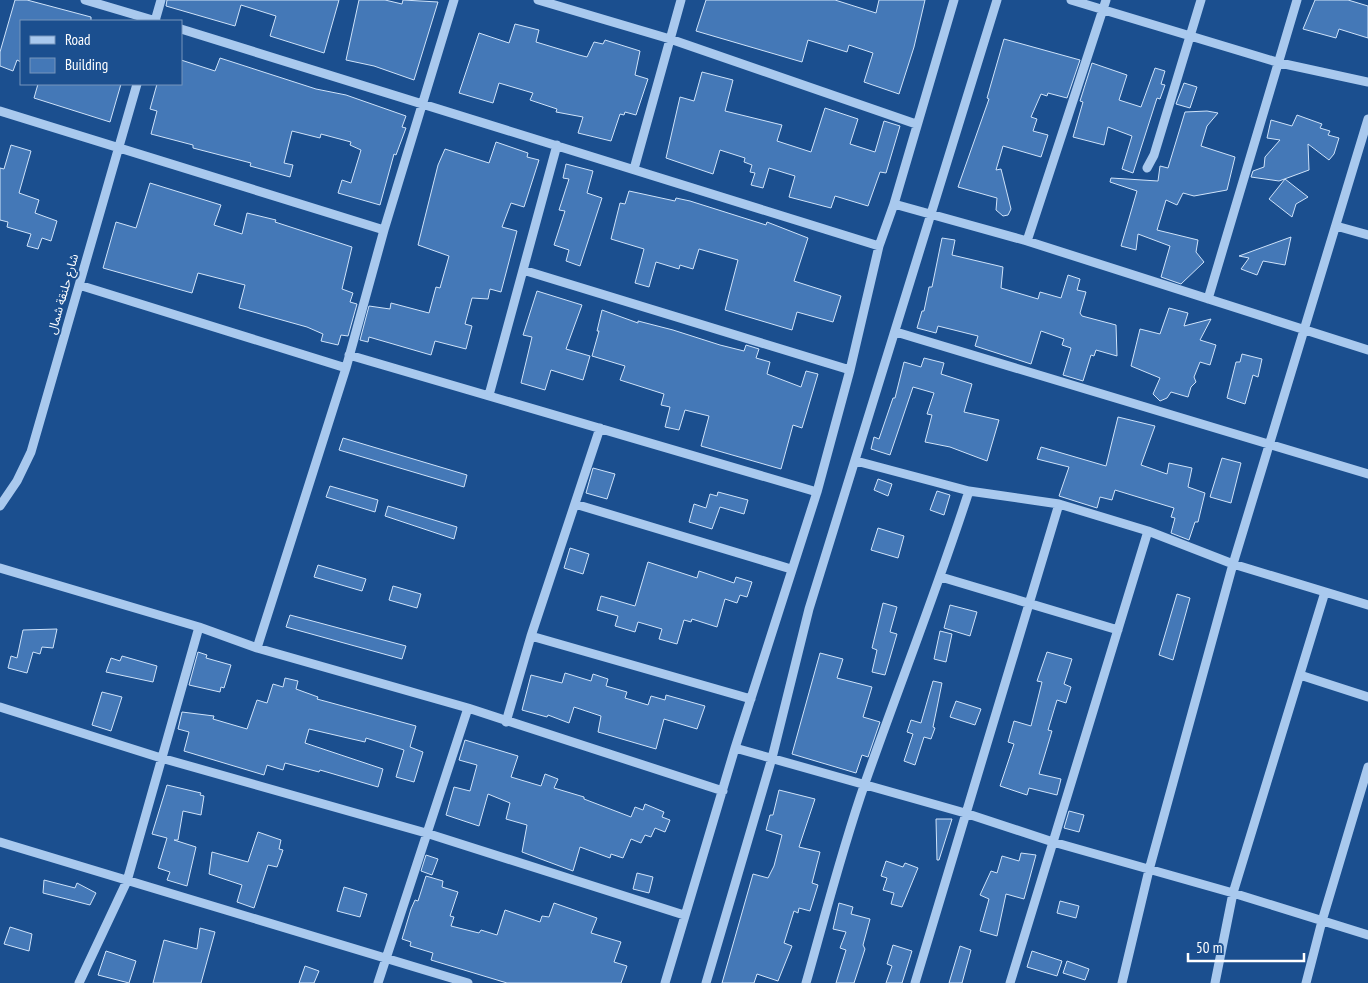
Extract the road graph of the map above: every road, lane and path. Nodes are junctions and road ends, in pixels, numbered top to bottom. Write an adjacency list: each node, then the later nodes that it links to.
1 (85, 0): 12 (street)
2 (161, 0): 13 (street)
3 (454, 0): 20 (street)
4 (538, 0): 16 (street)
5 (681, 0): 16 (street)
6 (954, 0): 23 (street)
7 (997, 0): 29 (street)
8 (1070, 0): 11 (street)
9 (1201, 0): 15 (street)
10 (1297, 0): 17 (street)
11 (1104, 4): 15 (street); 33 (street)
12 (152, 20)
13 (155, 20)
14 (182, 29): 20 (street)
15 (1190, 37): 17 (street); 26 (street)
16 (670, 39): 23 (street); 27 (street)
17 (1280, 63): 18 (street); 37 (street)
18 (1368, 82)
19 (137, 85): 25 (street, شارع حلنقة شمال)
20 (423, 104): 24 (street); 31 (street)
21 (0, 112): 25 (street)
22 (1368, 119): 30 (street)
23 (916, 124): 28 (street)
24 (557, 145): 27 (street); 35 (street)
25 (118, 148): 31 (street); 36 (street, شارع حلنقة شمال)
26 (1147, 168)
27 (634, 169): 34 (street)
28 (894, 204): 29 (street); 34 (street)
29 (932, 213): 33 (street); 39 (street)
30 (1336, 226): 32 (street); 38 (street)
31 (384, 230): 41 (street)
32 (1368, 234)
33 (1027, 241): 37 (street)
34 (879, 246): 43 (street)
35 (523, 270): 43 (street); 44 (street)
36 (79, 285): 42 (street); 53 (street, شارع حلنقة شمال)
37 (1208, 299): 38 (street)
38 (1303, 331): 40 (street); 46 (street)
39 (896, 332): 46 (street); 47 (street)
40 (1368, 350)
41 (350, 355): 42 (street); 44 (street)
42 (346, 368): 65 (street)
43 (850, 370): 50 (street)
44 (489, 395): 45 (street)
45 (600, 428): 50 (street); 51 (street)
46 (1270, 445): 48 (street); 55 (street)
47 (856, 461): 49 (street); 74 (street)
48 (1368, 474)
49 (968, 491): 52 (street); 58 (street)
50 (817, 492): 57 (street)
51 (574, 504): 57 (street); 64 (street)
52 (1059, 504): 54 (street); 60 (street)
53 (0, 506)
54 (1148, 531): 55 (street); 63 (street)
55 (1233, 564): 59 (street); 82 (street)
56 (0, 568): 62 (street)
57 (791, 569): 68 (street)
58 (941, 577): 60 (street); 76 (street)
59 (1325, 592): 61 (street); 66 (street)
60 (1029, 603): 63 (street); 78 (street)
61 (1368, 605)
62 (199, 627): 65 (street); 73 (street)
63 (1118, 630): 81 (street)
64 (531, 636): 68 (street); 71 (street)
65 (257, 648): 70 (street)
66 (1300, 675): 67 (street); 84 (street)
67 (1368, 697)
68 (751, 699): 72 (street)
69 (0, 707): 73 (street)
70 (468, 708): 71 (street); 79 (street)
71 (506, 722): 77 (street)
72 (735, 748): 74 (street); 77 (street)
73 (161, 758): 79 (street); 83 (street)
74 (772, 758): 76 (street); 93 (street)
75 (1368, 766): 86 (street)
76 (864, 785): 78 (street); 94 (street)
77 (723, 791): 85 (street)
78 (965, 813): 81 (street); 95 (street)
79 (426, 833): 85 (street); 88 (street)
80 (0, 842): 83 (street)
81 (1053, 842): 82 (street); 96 (street)
82 (1150, 870): 84 (street); 97 (street)
83 (127, 881): 88 (street); 89 (street)
84 (1233, 893): 86 (street); 98 (street)
85 (684, 915): 92 (street)
86 (1322, 921): 87 (street); 99 (street)
87 (1368, 935)
88 (386, 957): 90 (street); 91 (street)
89 (79, 983)
90 (378, 983)
91 (468, 983)
92 (665, 983)
93 (706, 983)
94 (806, 983)
95 (915, 983)
96 (1010, 983)
97 (1122, 983)
98 (1215, 983)
99 (1306, 983)

